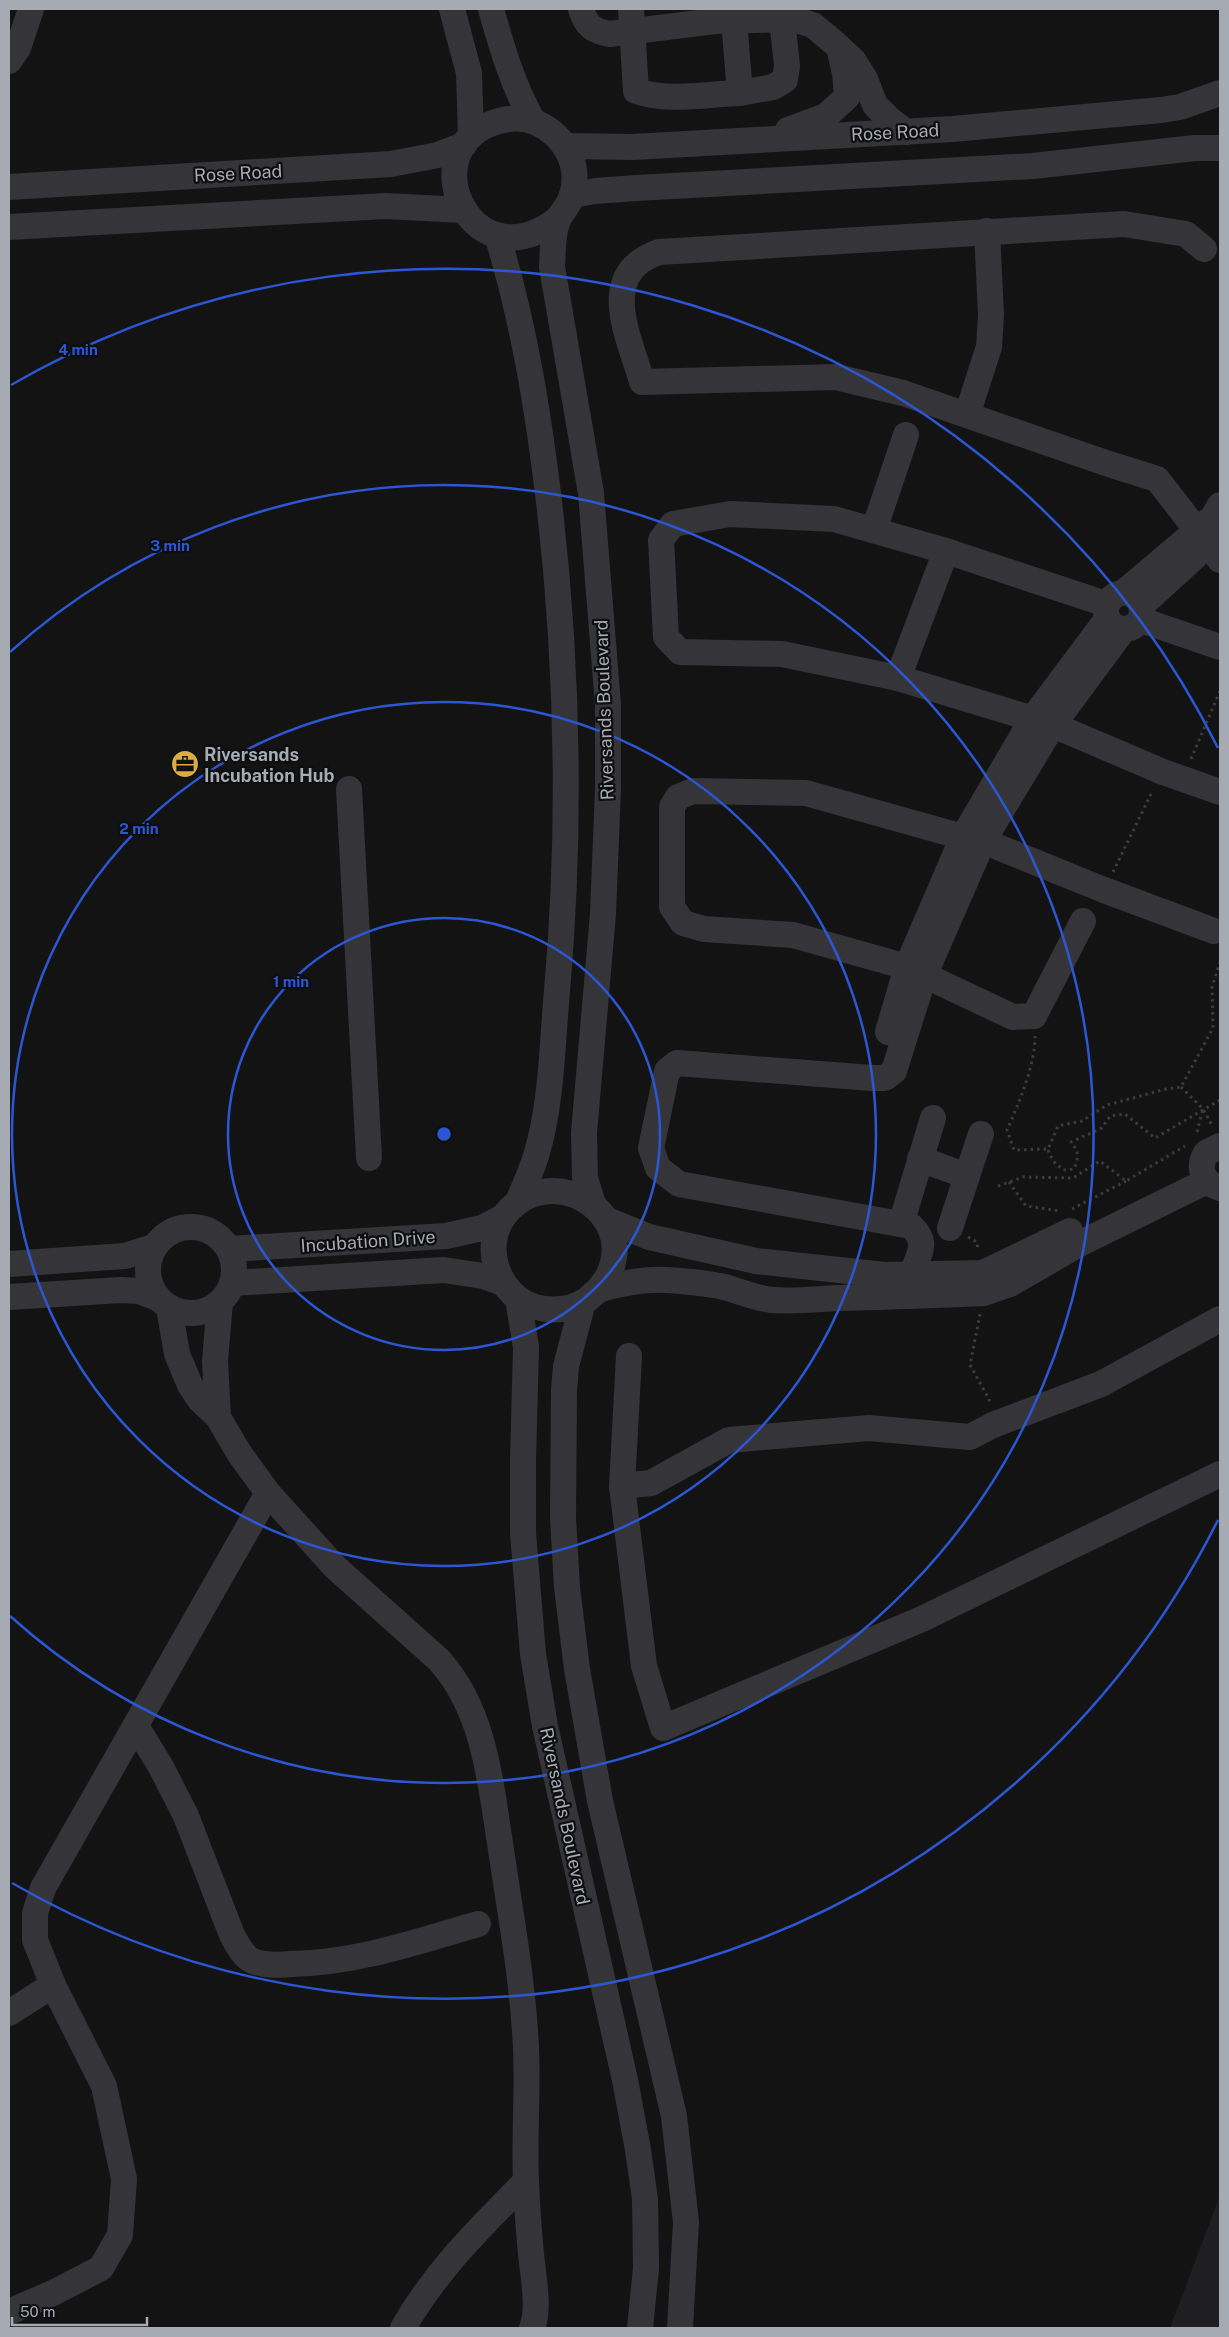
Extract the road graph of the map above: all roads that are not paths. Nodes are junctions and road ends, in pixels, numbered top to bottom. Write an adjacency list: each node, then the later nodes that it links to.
1 (31, 9): 11 (street)
2 (452, 9): 16 (street)
3 (492, 9): 9 (street)
4 (498, 9): 9 (street)
5 (581, 9): 8 (street)
6 (781, 14): 7 (street); 10 (street); 12 (street)
7 (721, 17): 8 (street); 12 (street)
8 (631, 19): 12 (street)
9 (499, 35): 14 (street)
10 (839, 47): 15 (street); 17 (street)
11 (9, 61)
12 (740, 93)
13 (1220, 93): 15 (street, Rose Road)
14 (533, 121): 16 (street); 18 (street)
15 (906, 132): 17 (street, Rose Road)
16 (468, 141): 20 (street, Rose Road); 22 (street)
17 (751, 141): 18 (street, Rose Road)
18 (566, 146): 21 (street)
19 (1220, 148): 21 (street)
20 (9, 187)
21 (572, 195): 23 (street)
22 (463, 210): 24 (street); 26 (street)
23 (559, 218): 26 (street); 52 (street, Riversands Boulevard)
24 (9, 227)
25 (987, 231): 27 (street); 28 (street); 28 (street)
26 (497, 235): 51 (street)
27 (1204, 249)
28 (968, 415): 32 (street)
29 (906, 435): 31 (street)
30 (1220, 505): 32 (street)
31 (874, 530): 33 (street); 36 (street)
32 (1211, 543): 34 (street)
33 (946, 551): 34 (street); 36 (street)
34 (1124, 612): 35 (street); 37 (street)
35 (1220, 647)
36 (898, 678): 37 (street)
37 (1043, 721): 39 (street); 40 (street)
38 (349, 789): 47 (street)
39 (1220, 792)
40 (973, 839): 42 (street); 43 (street); 43 (street)
41 (1083, 921): 43 (street)
42 (1214, 932)
43 (915, 972): 53 (street)
44 (933, 1118): 48 (street)
45 (981, 1134): 50 (street)
46 (1220, 1146): 49 (street)
47 (369, 1158)
48 (920, 1159): 50 (street); 53 (street)
49 (1204, 1170): 59 (street)
50 (967, 1176): 54 (street)
51 (510, 1209): 52 (street); 56 (street, Incubation Drive); 60 (street)
52 (599, 1212): 57 (street); 63 (street)
53 (901, 1224): 59 (street)
54 (950, 1228)
55 (154, 1247): 56 (street); 58 (street); 65 (street)
56 (229, 1249): 61 (street)
57 (756, 1261): 59 (street); 62 (street)
58 (9, 1264)
59 (912, 1285): 62 (street)
60 (511, 1291): 61 (street, Incubation Drive); 63 (street); 80 (street, Riversands Boulevard)
61 (226, 1292): 65 (street); 68 (street)
62 (746, 1294): 63 (street)
63 (591, 1296): 81 (street)
64 (9, 1297): 65 (street)
65 (163, 1302): 68 (street)
66 (1220, 1319): 70 (street)
67 (629, 1356): 70 (street)
68 (218, 1417): 71 (street)
69 (1220, 1474): 70 (street)
70 (622, 1486)
71 (268, 1492): 72 (street); 76 (street)
72 (136, 1726): 73 (street); 74 (street)
73 (478, 1924)
74 (53, 1985): 75 (street); 77 (street)
75 (9, 2013)
76 (526, 2180): 78 (street); 79 (street)
77 (9, 2312)
78 (403, 2328)
79 (532, 2328)
80 (640, 2328)
81 (680, 2328)

